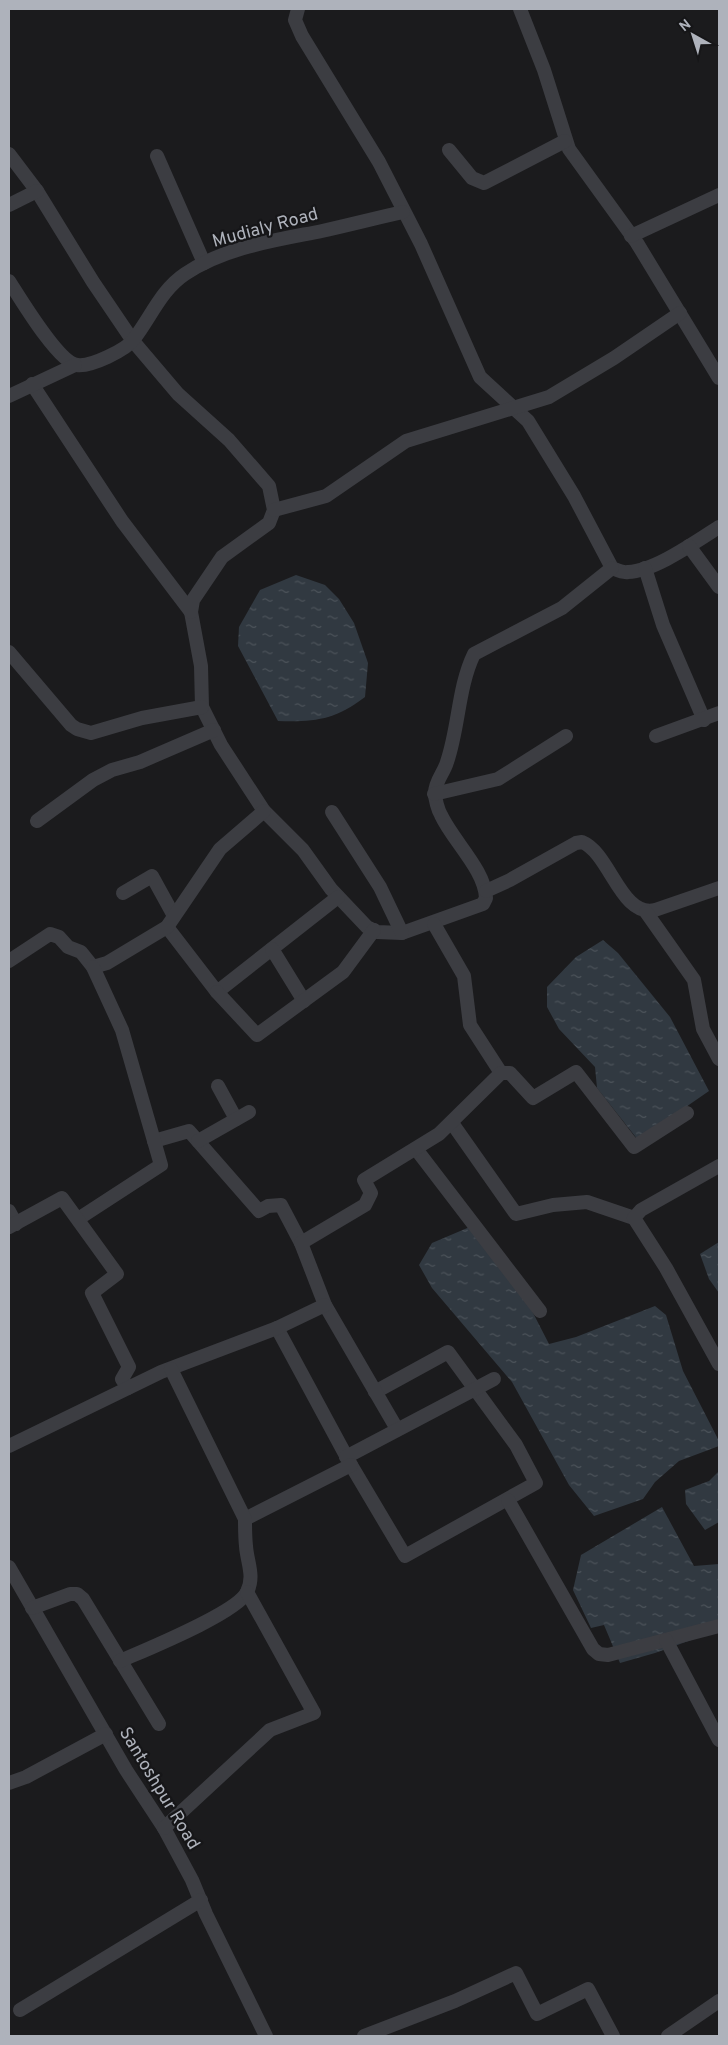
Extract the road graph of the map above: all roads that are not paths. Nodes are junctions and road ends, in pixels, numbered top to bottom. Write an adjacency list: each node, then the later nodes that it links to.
1 (298, 9): 10 (street)
2 (520, 9): 3 (street)
3 (565, 142): 4 (street); 11 (street)
4 (449, 150)
5 (9, 154): 7 (street)
6 (157, 156): 12 (street)
7 (37, 191): 9 (street); 15 (street)
8 (719, 195): 11 (street)
9 (9, 205)
10 (404, 212): 12 (street, Mudialy Road); 20 (street)
11 (631, 236): 14 (street)
12 (204, 263): 15 (street, Mudialy Road)
13 (9, 281): 16 (street)
14 (680, 313): 17 (street); 20 (street)
15 (133, 341): 16 (street, Mudialy Road); 21 (street)
16 (75, 365): 18 (street, Mudialy Road)
17 (719, 378)
18 (32, 384): 19 (street, Mudialy Road); 27 (street)
19 (9, 396)
20 (514, 408): 21 (street); 24 (street)
21 (274, 510): 27 (street)
22 (719, 527): 23 (street)
23 (689, 546): 25 (street); 26 (street)
24 (612, 568): 25 (street); 35 (street)
25 (645, 568): 31 (street)
26 (719, 588)
27 (191, 612): 29 (street)
28 (9, 652): 29 (street)
29 (202, 707): 32 (street)
30 (719, 713): 31 (street)
31 (704, 720): 34 (street)
32 (214, 730): 36 (street); 38 (street)
33 (566, 736): 35 (street)
34 (656, 736)
35 (434, 794): 40 (street)
36 (264, 811): 42 (street); 44 (street)
37 (332, 812): 47 (street)
38 (37, 821)
39 (719, 888): 43 (street)
40 (486, 891): 43 (street); 45 (street)
41 (122, 893): 44 (street)
42 (338, 896): 46 (street); 48 (street)
43 (646, 912): 53 (street)
44 (170, 921): 50 (street); 51 (street)
45 (434, 924): 47 (street); 54 (street)
46 (374, 930): 47 (street); 52 (street)
47 (402, 933)
48 (272, 949): 51 (street); 52 (street)
49 (10, 959): 50 (street)
50 (93, 967): 58 (street)
51 (217, 992): 52 (street)
52 (304, 1001)
53 (719, 1059)
54 (501, 1074): 56 (street); 57 (street)
55 (218, 1086): 59 (street)
56 (687, 1113)
57 (452, 1123): 60 (street); 63 (street)
58 (154, 1140): 59 (street); 64 (street)
59 (198, 1142): 66 (street)
60 (416, 1149): 66 (street); 68 (street)
61 (719, 1166): 63 (street)
62 (9, 1211): 65 (street)
63 (634, 1218): 70 (street)
64 (78, 1219): 65 (street); 73 (street)
65 (12, 1225)
66 (302, 1243): 67 (street)
67 (325, 1305): 69 (street); 75 (street)
68 (540, 1311)
69 (278, 1328): 71 (street); 78 (street)
70 (719, 1364)
71 (171, 1369): 73 (street); 80 (street)
72 (494, 1379): 74 (street)
73 (128, 1388): 77 (street)
74 (475, 1389): 75 (street); 76 (street); 79 (street)
75 (375, 1392): 76 (street)
76 (396, 1429): 78 (street)
77 (9, 1446)
78 (348, 1461): 79 (street); 80 (street)
79 (508, 1500): 85 (street)
80 (245, 1519): 82 (street)
81 (9, 1566): 83 (street, Santoshpur Road)
82 (248, 1592): 86 (street); 91 (street)
83 (32, 1608): 86 (street); 88 (street, Santoshpur Road)
84 (719, 1626): 85 (street)
85 (666, 1640): 89 (street)
86 (120, 1661): 87 (street)
87 (159, 1724)
88 (106, 1734): 90 (street); 91 (street, Santoshpur Road)
89 (719, 1740)
90 (9, 1783)
91 (164, 1828): 92 (street, Santoshpur Road)
92 (201, 1900): 94 (street); 95 (street, Santoshpur Road)
93 (719, 2001): 98 (street)
94 (20, 2010)
95 (266, 2036)
96 (364, 2036): 97 (street)
97 (613, 2036)
98 (668, 2036)

